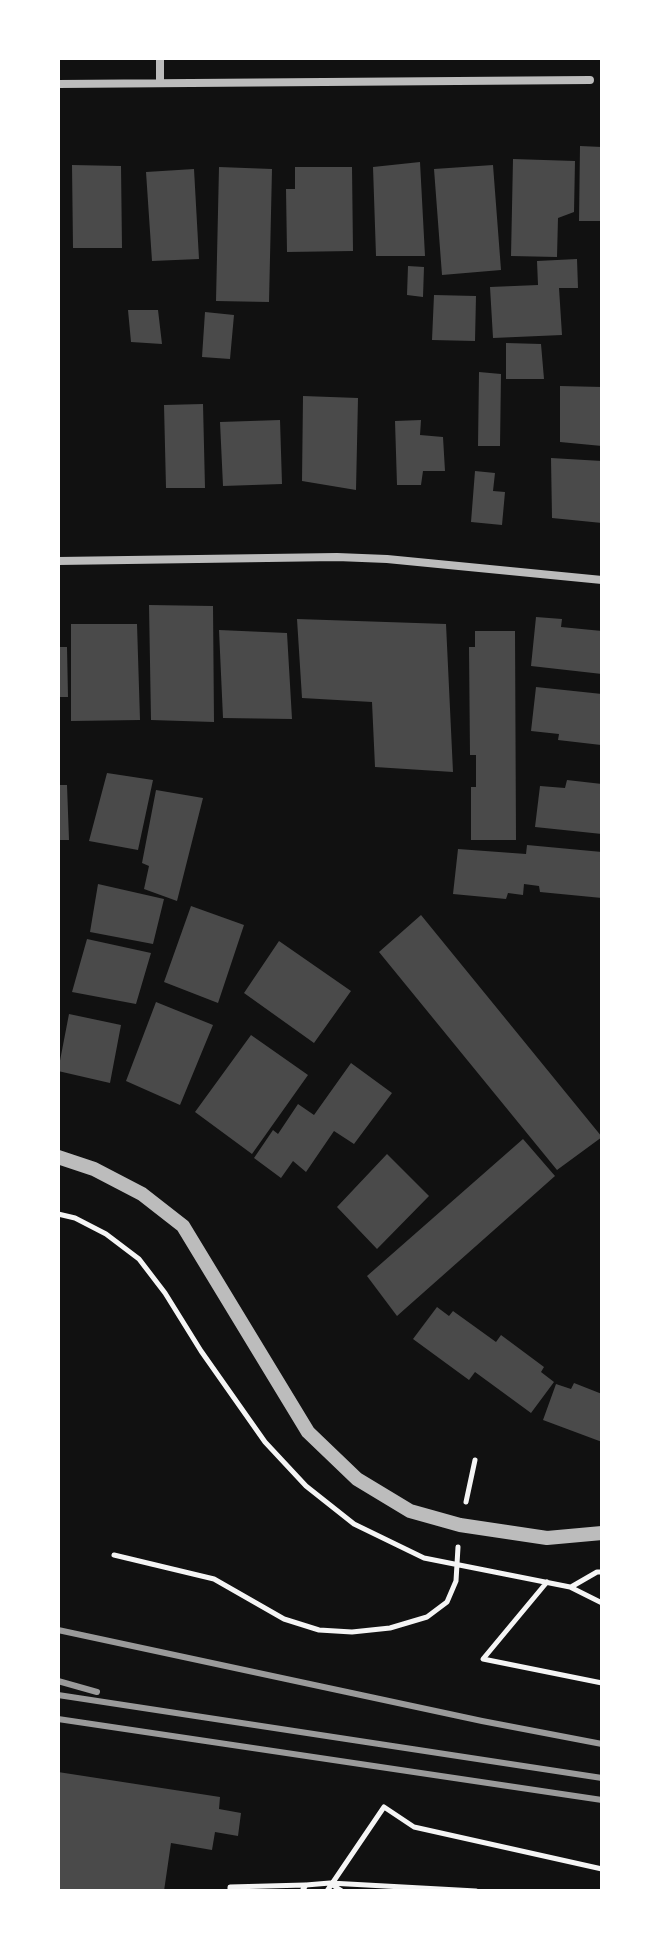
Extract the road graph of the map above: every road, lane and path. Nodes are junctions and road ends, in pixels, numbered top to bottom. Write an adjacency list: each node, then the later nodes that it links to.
1 (160, 58): 3 (street)
2 (590, 80): 3 (street)
3 (160, 83): 4 (street)
4 (58, 84)
5 (58, 561): 6 (street)
6 (602, 580)
7 (58, 1157): 10 (street)
8 (58, 1214): 13 (path)
9 (475, 1460): 10 (path)
10 (460, 1525): 11 (street); 13 (path)
11 (602, 1533)
12 (114, 1555): 13 (path)
13 (456, 1565): 15 (path)
14 (602, 1572): 16 (path)
15 (547, 1582): 16 (path); 18 (path)
16 (570, 1587): 17 (path)
17 (602, 1603)
18 (602, 1683)
19 (602, 1869): 20 (path)
20 (330, 1883): 21 (path); 23 (path); 24 (path); 25 (path)
21 (304, 1888): 22 (path)
22 (230, 1891)
23 (327, 1891)
24 (342, 1891)
25 (476, 1891)

